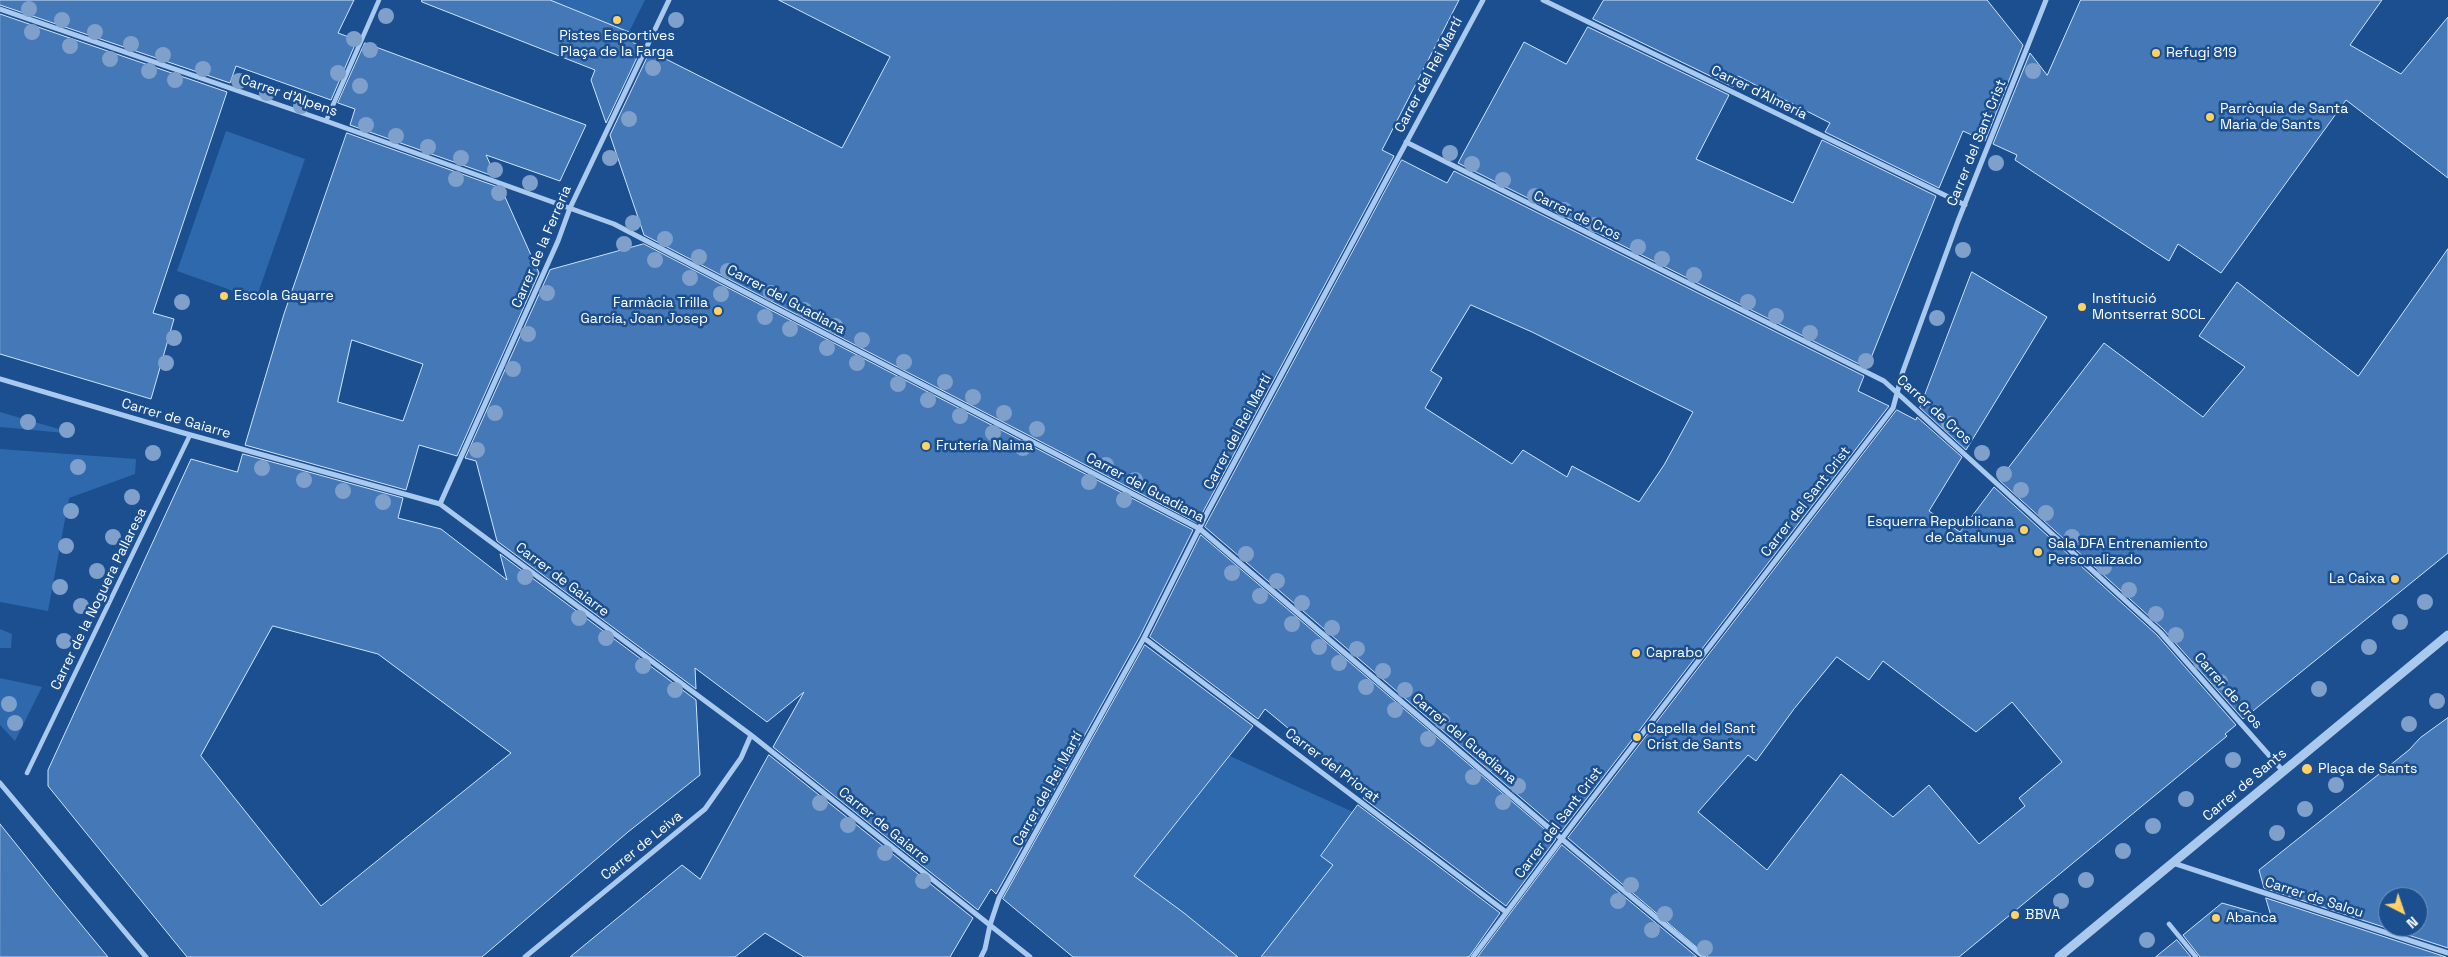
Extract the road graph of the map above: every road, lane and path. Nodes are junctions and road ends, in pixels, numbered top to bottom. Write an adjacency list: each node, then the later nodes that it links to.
1 (379, 0): 7 (street)
2 (669, 0): 10 (street, Carrer de la Ferreria)
3 (1483, 0): 8 (street, Carrer del Rei Martí)
4 (1542, 0): 9 (street, Carrer d'Almería)
5 (2046, 0): 9 (street, Carrer del Sant Crist)
6 (0, 9): 7 (street, Carrer d'Alpens)
7 (326, 121): 10 (street, Carrer d'Alpens)
8 (1406, 142): 12 (street, Carrer de Cros); 15 (street, Carrer del Rei Martí)
9 (1965, 205): 12 (street, Carrer del Sant Crist)
10 (570, 208): 14 (street, Carrer de la Ferreria); 15 (street, Carrer del Guadiana)
11 (0, 378): 13 (street, Carrer de Gaiarre)
12 (1898, 392): 19 (street, Carrer de Cros); 22 (street, Carrer del Sant Crist)
13 (190, 435): 14 (street, Carrer de Gaiarre); 20 (street, Carrer de la Noguera Pallaresa)
14 (440, 504): 18 (street, Carrer de Gaiarre)
15 (1200, 529): 17 (street, Carrer del Rei Martí); 22 (street, Carrer del Guadiana)
16 (2448, 635): 19 (street, Carrer de Sants)
17 (1144, 638): 24 (street, Carrer del Priorat); 26 (street, Carrer del Rei Martí)
18 (751, 734): 26 (street, Carrer de Gaiarre); 29 (street, Carrer de Leiva)
19 (2283, 771): 23 (street, Carrer de Sants)
20 (27, 773)
21 (0, 783): 28 (street)
22 (1562, 839): 24 (street, Carrer del Sant Crist); 33 (street, Carrer del Guadiana)
23 (2173, 862): 27 (street, Carrer de Salou); 34 (street, Carrer de Sants)
24 (1506, 912): 32 (street, Carrer del Sant Crist)
25 (2169, 924): 35 (street)
26 (990, 925): 30 (street, Carrer del Rei Martí); 31 (street, Carrer de Gaiarre)
27 (2448, 953)
28 (146, 957)
29 (525, 957)
30 (981, 957)
31 (1030, 957)
32 (1473, 957)
33 (1704, 957)
34 (2059, 957)
35 (2196, 957)

